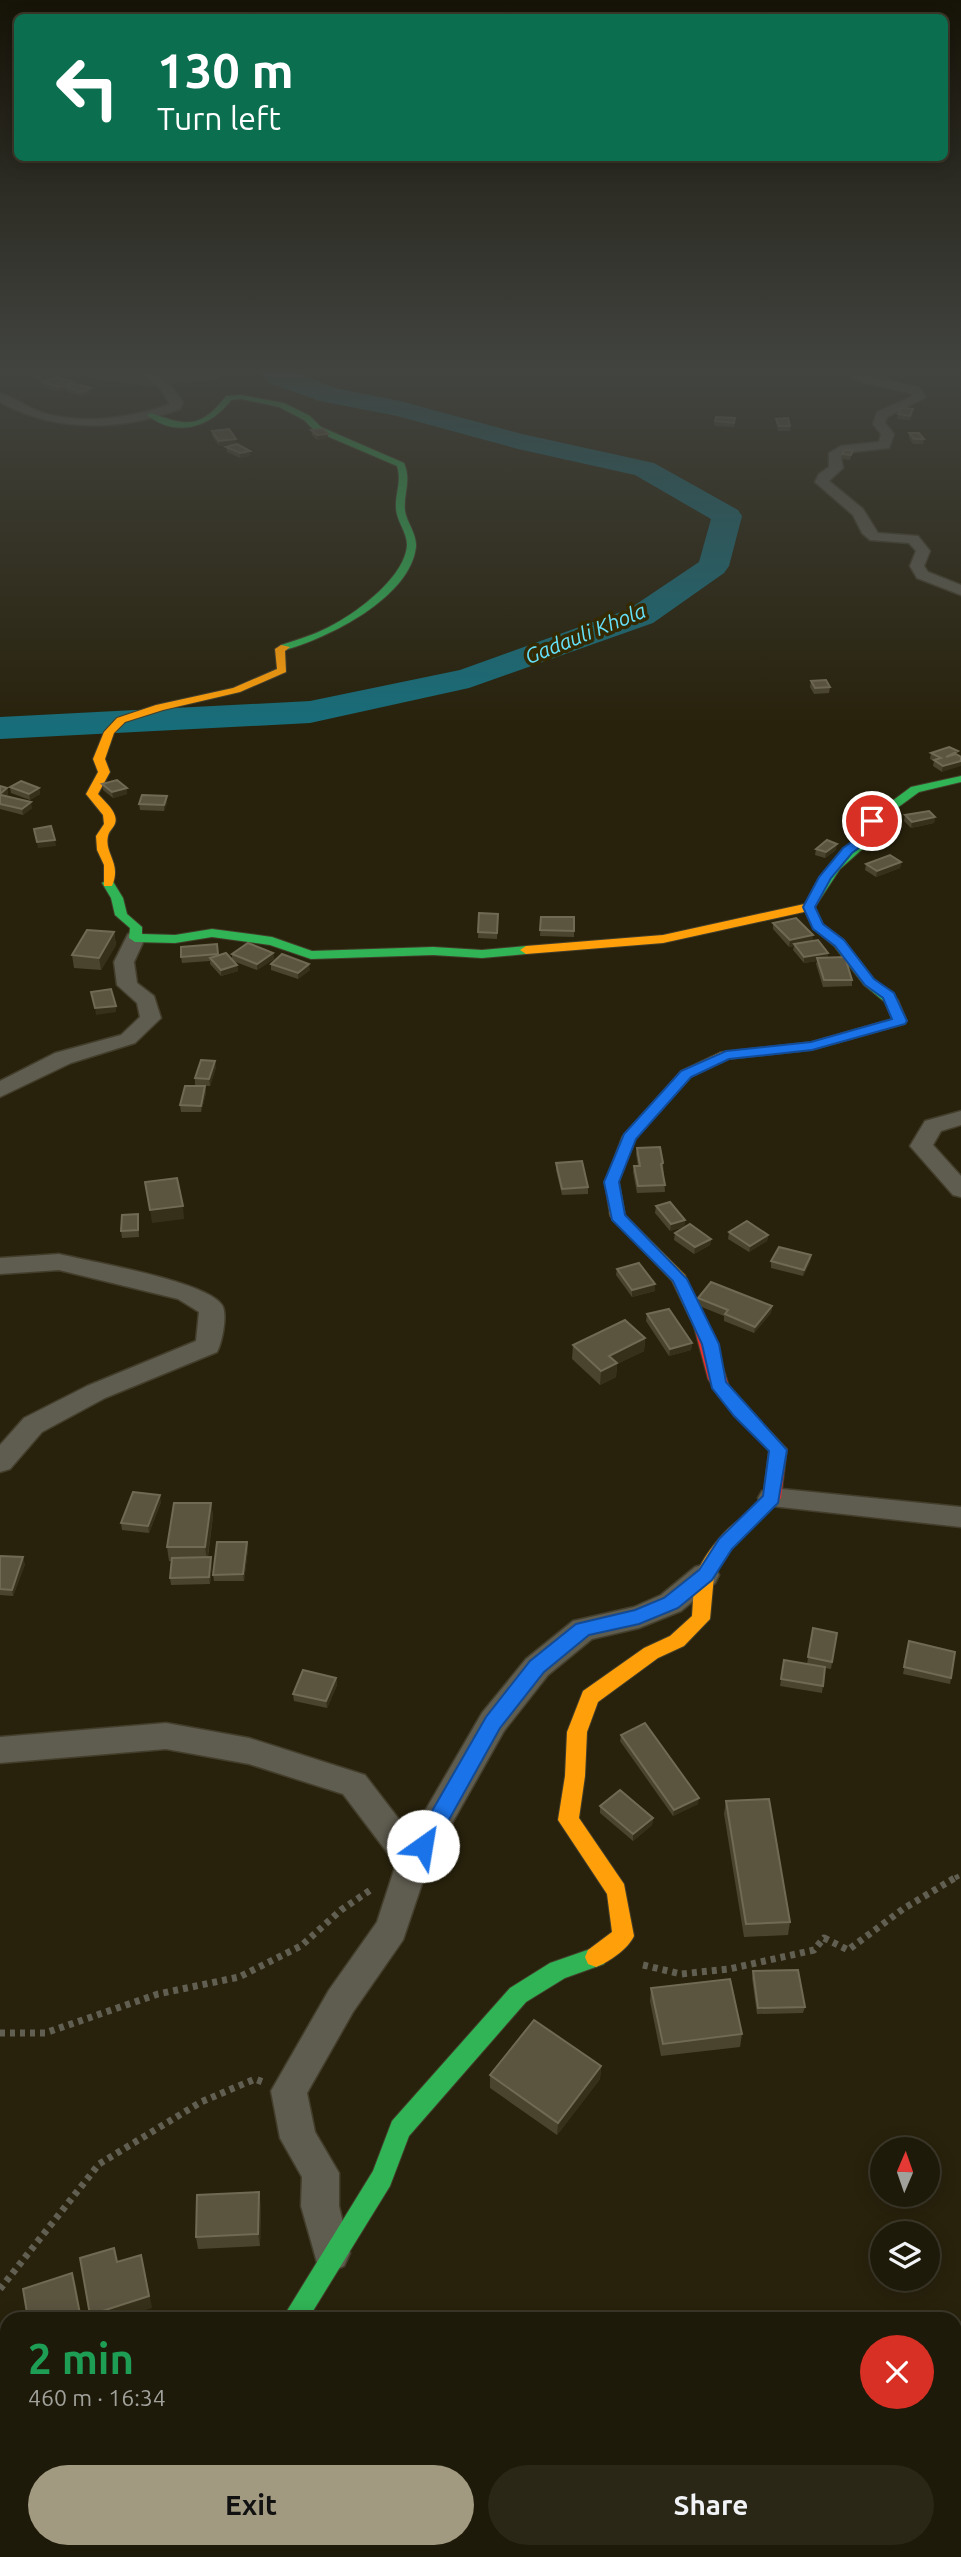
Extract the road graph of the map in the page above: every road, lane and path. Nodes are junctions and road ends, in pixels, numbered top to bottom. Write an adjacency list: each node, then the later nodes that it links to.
1 (407, 487): 6 (street)
2 (829, 487): 3 (street)
3 (961, 590)
4 (961, 779): 5 (street)
5 (809, 907): 6 (street); 12 (street)
6 (135, 938): 7 (street)
7 (0, 1090)
8 (961, 1118): 9 (street)
9 (961, 1190)
10 (0, 1266): 11 (street)
11 (0, 1462)
12 (772, 1498): 13 (street); 14 (street)
13 (961, 1517)
14 (705, 1575): 16 (street); 18 (street)
15 (0, 1750): 16 (street)
16 (414, 1862): 19 (path); 20 (street)
17 (961, 1875): 18 (path)
18 (601, 1955): 21 (street)
19 (0, 2033)
20 (289, 2091): 21 (street); 22 (path)
21 (331, 2256): 23 (street)
22 (0, 2289)
23 (298, 2312)

